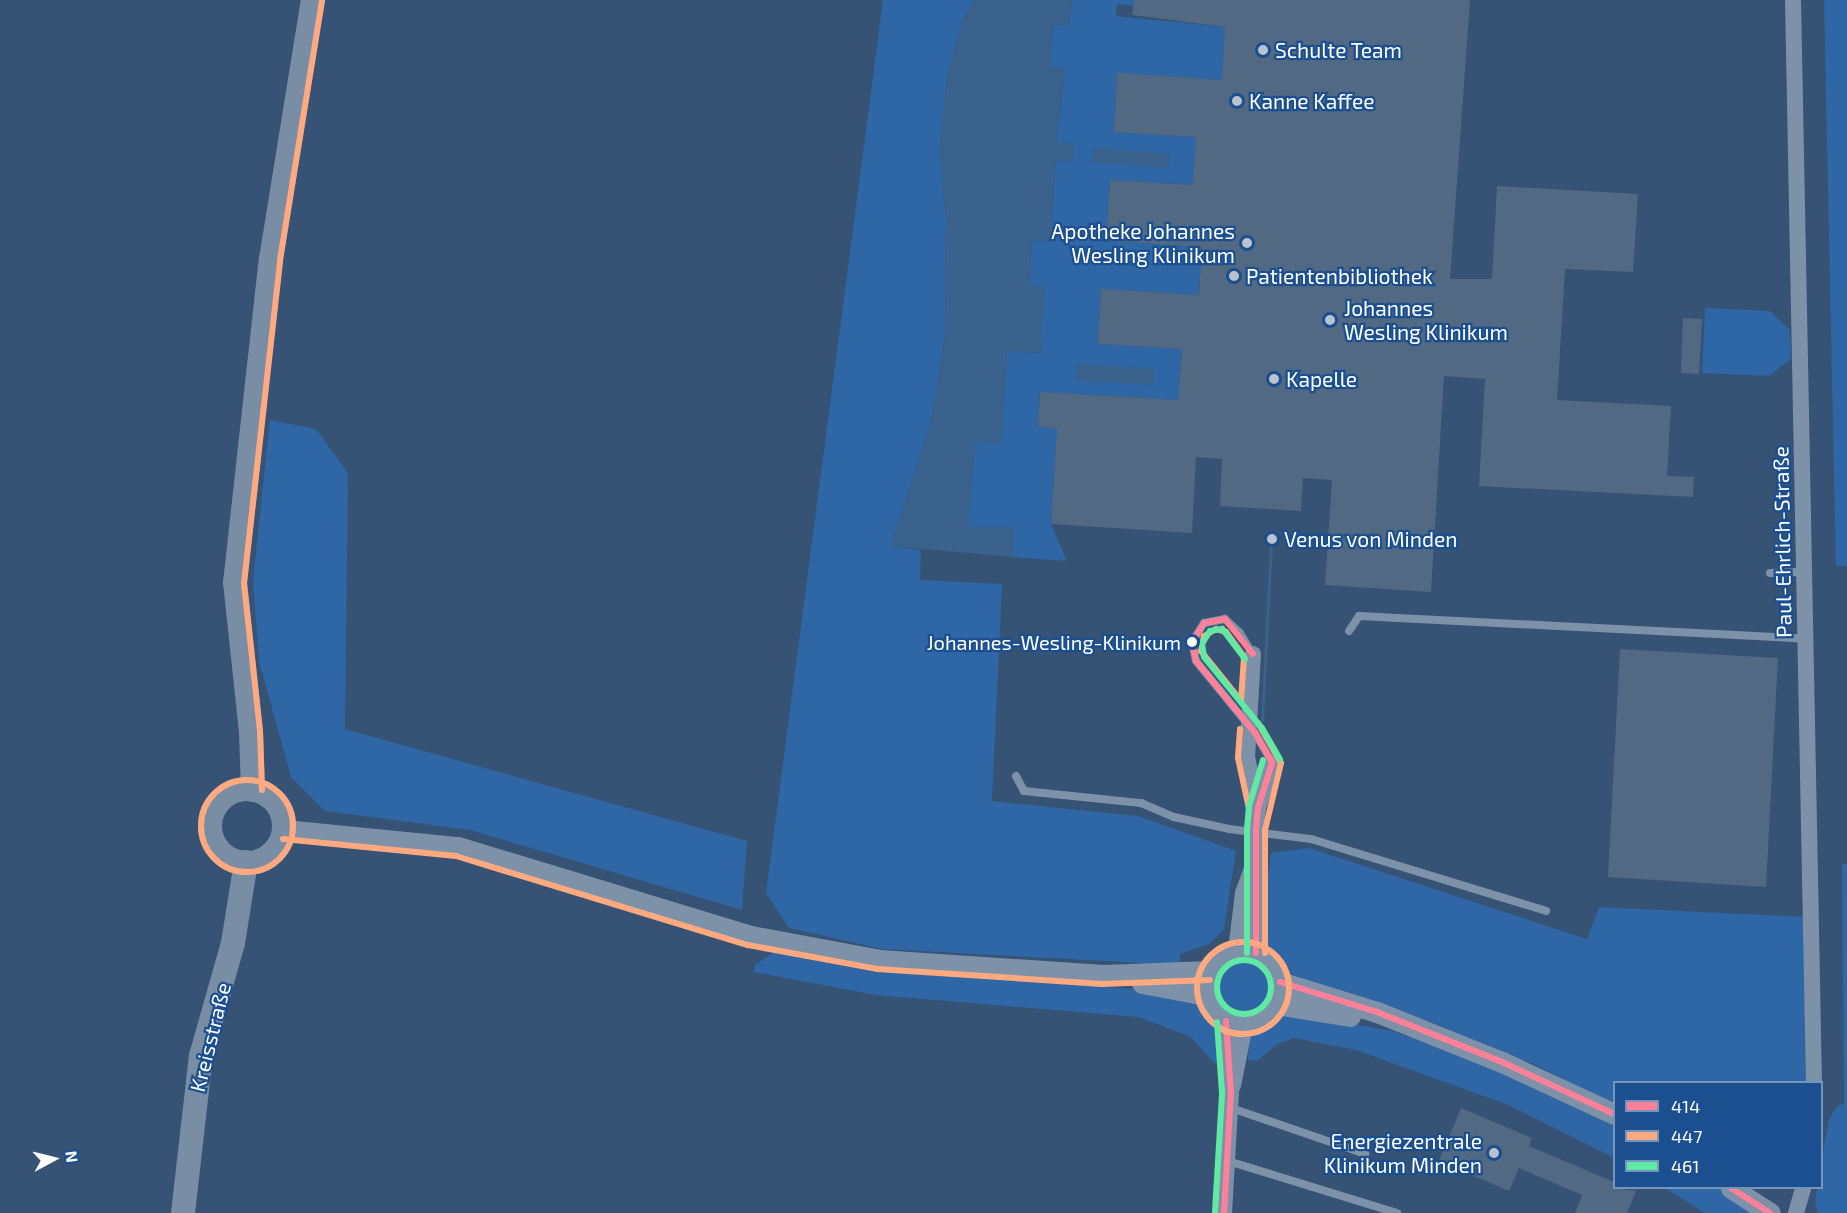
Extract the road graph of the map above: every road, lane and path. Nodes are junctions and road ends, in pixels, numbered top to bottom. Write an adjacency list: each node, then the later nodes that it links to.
1 (313, 0): 11 (main road)
2 (1793, 0): 3 (street, Paul-Ehrlich-Straße)
3 (1805, 572): 4 (lane); 6 (street, Paul-Ehrlich-Straße)
4 (1770, 573)
5 (1349, 632): 6 (lane)
6 (1807, 639): 25 (street, Paul-Ehrlich-Straße)
7 (1253, 654): 8 (street); 8 (lane)
8 (1249, 726): 9 (lane); 12 (street)
9 (1272, 762): 12 (street)
10 (1016, 776): 14 (lane)
11 (253, 790): 13 (main road); 15 (main road)
12 (1258, 808): 14 (street)
13 (284, 830): 15 (main road); 19 (street)
14 (1256, 830): 16 (lane); 17 (street)
15 (246, 862): 32 (main road, Kreisstraße)
16 (1546, 911)
17 (1246, 952): 18 (street); 20 (street)
18 (1210, 971): 19 (street); 21 (street)
19 (1103, 975): 21 (street)
20 (1280, 982): 22 (street); 24 (street)
21 (1206, 995): 23 (street)
22 (1276, 1004): 23 (street); 24 (street)
23 (1235, 1023): 26 (street)
24 (1415, 1028): 27 (street)
25 (1814, 1081)
26 (1231, 1100): 28 (lane); 29 (street)
27 (1613, 1114)
28 (1365, 1154)
29 (1228, 1161): 33 (street); 34 (lane)
30 (1733, 1189): 35 (street)
31 (1803, 1189): 36 (street)
32 (183, 1213)
33 (1224, 1213)
34 (1397, 1213)
35 (1770, 1213)
36 (1796, 1213)

